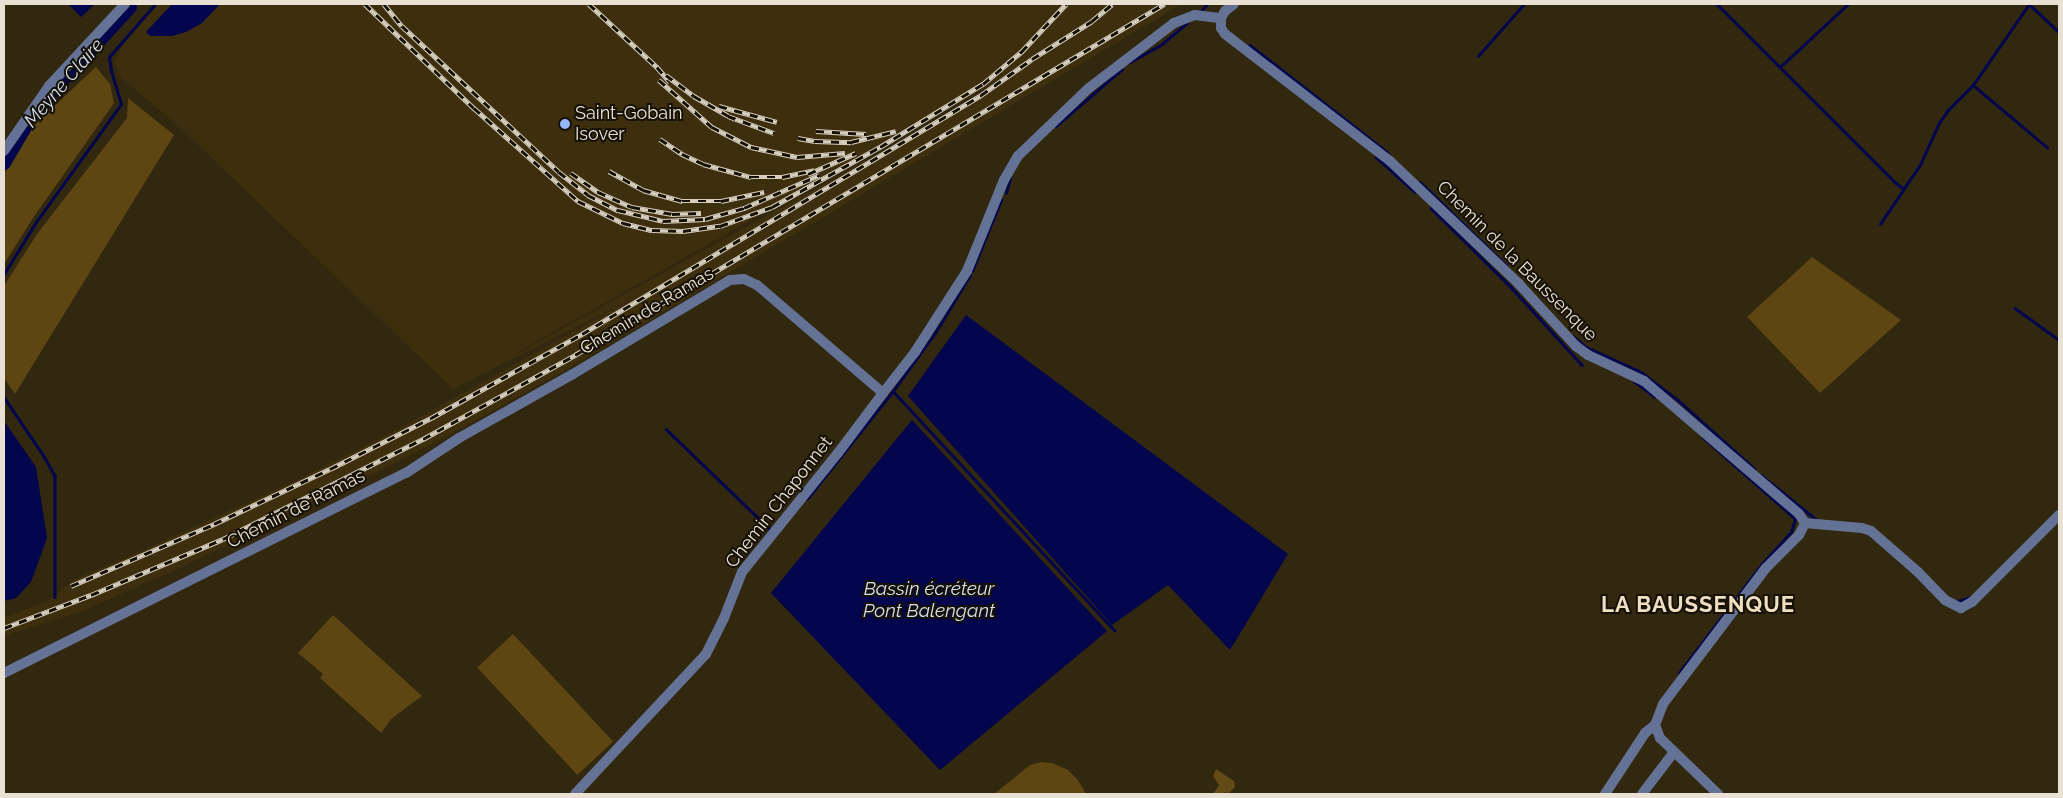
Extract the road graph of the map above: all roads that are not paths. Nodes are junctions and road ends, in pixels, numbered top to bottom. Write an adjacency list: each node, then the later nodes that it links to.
1 (125, 4): 4 (street)
2 (1234, 4): 3 (street)
3 (1221, 18): 5 (street); 7 (street, Chemin de la Baussenque)
4 (4, 151)
5 (883, 393): 8 (street, Chemin de Ramas); 11 (street, Chemin Chaponnet)
6 (2059, 514): 7 (street)
7 (1805, 523): 9 (street)
8 (4, 673)
9 (1655, 725): 10 (street); 12 (street)
10 (1674, 752): 13 (street); 14 (street)
11 (574, 794)
12 (1605, 794)
13 (1642, 794)
14 (1718, 794)

